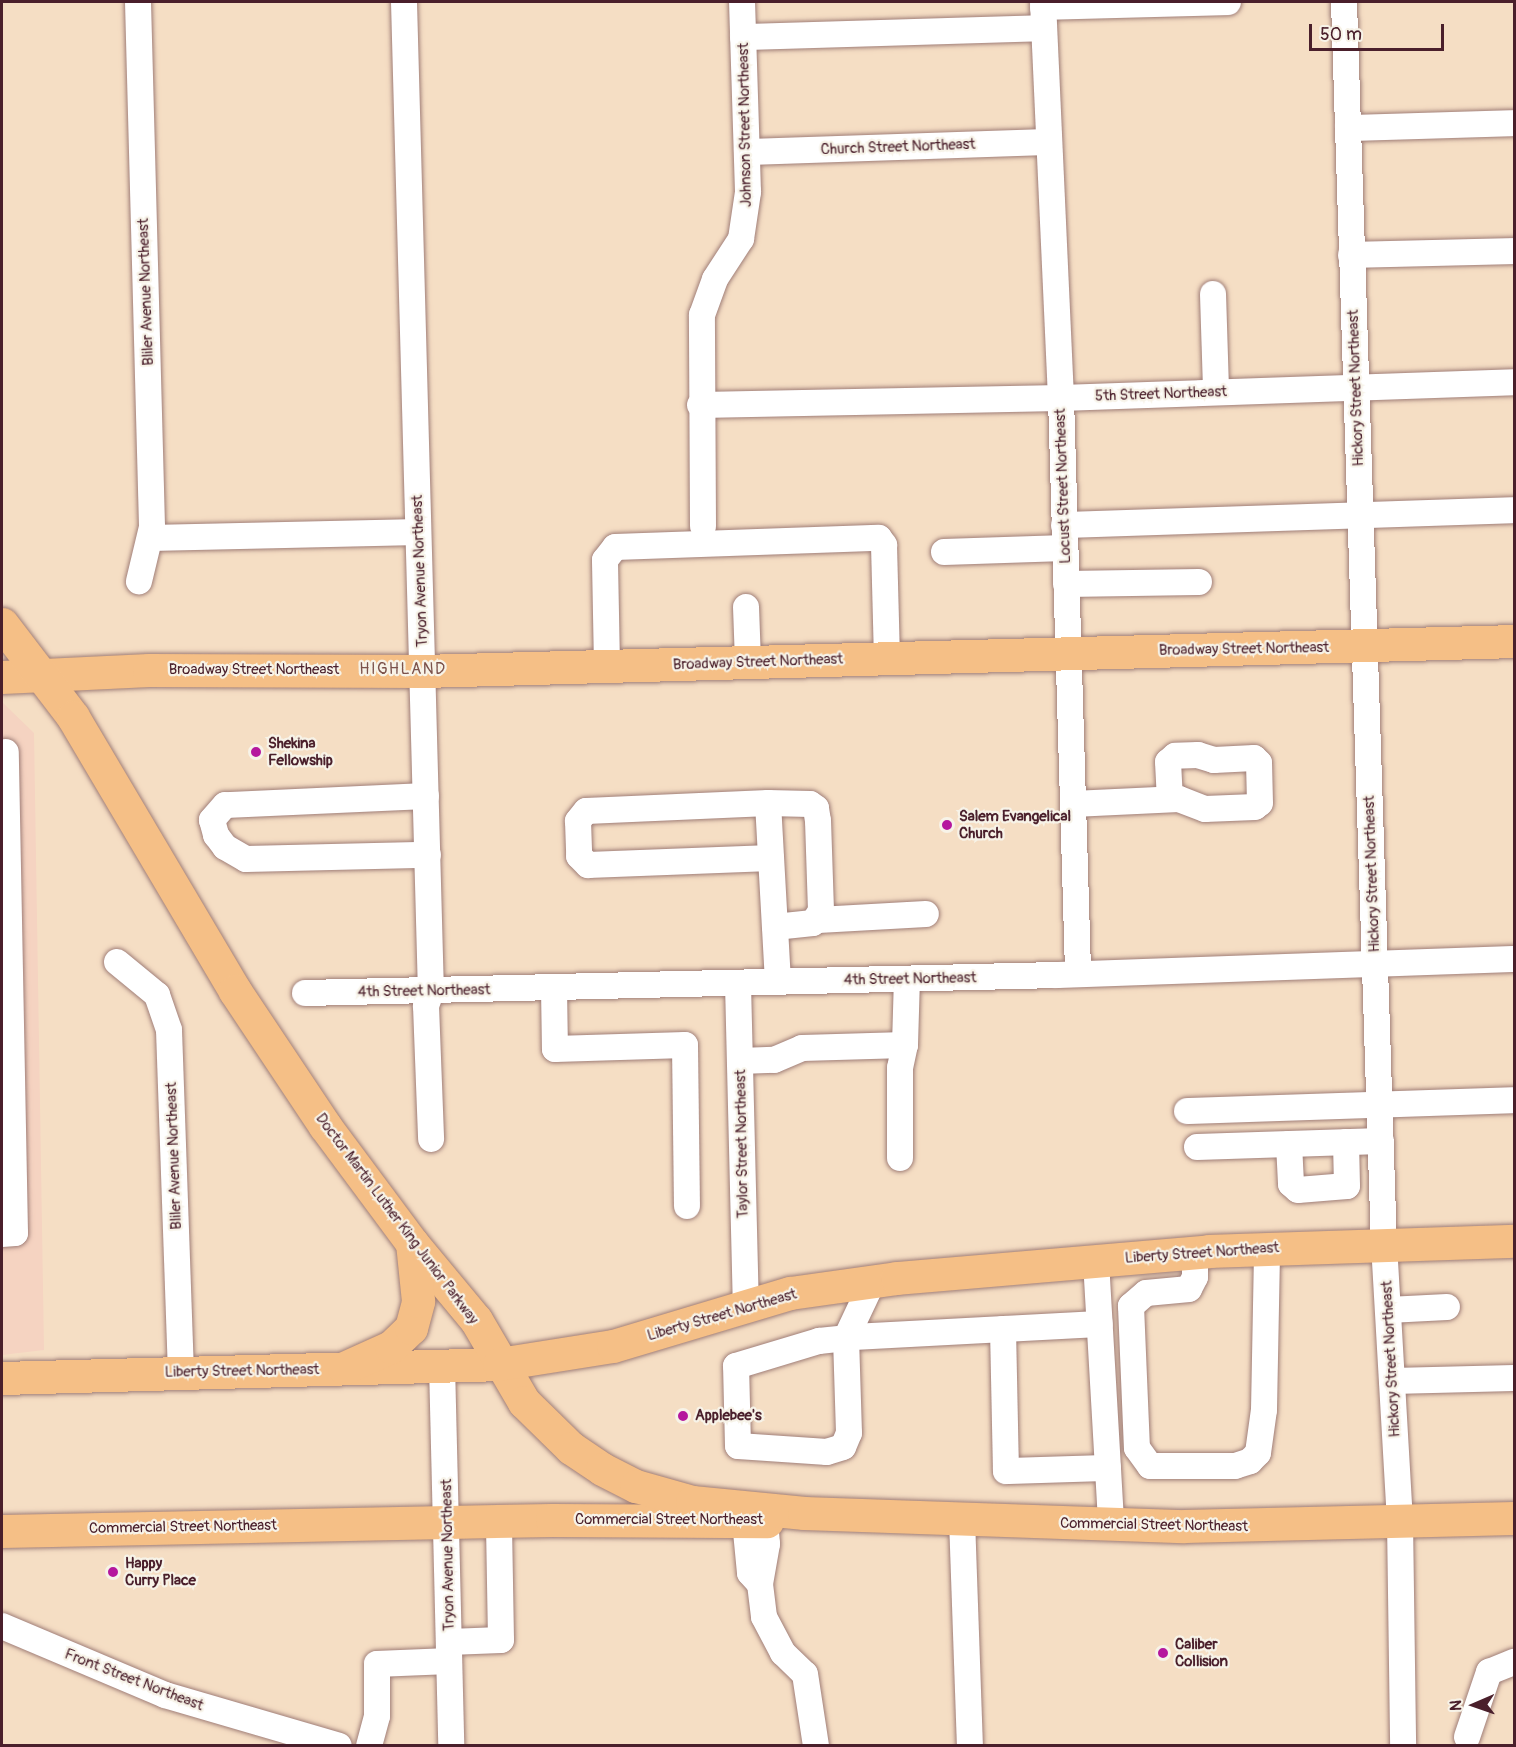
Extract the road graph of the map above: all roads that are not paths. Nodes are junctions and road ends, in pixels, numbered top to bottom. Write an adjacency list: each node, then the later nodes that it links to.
1 (138, 2): 25 (street, Bliler Avenue Northeast)
2 (404, 2): 23 (street, Tryon Avenue Northeast)
3 (742, 2): 7 (street, Johnson Street Northeast)
4 (1228, 2): 6 (street)
5 (1344, 2): 9 (street, Hickory Street Northeast)
6 (1043, 12): 7 (street); 10 (street, Locust Street Northeast)
7 (743, 37): 11 (street, Johnson Street Northeast)
8 (1515, 123): 9 (street)
9 (1348, 128): 13 (street, Hickory Street Northeast)
10 (1049, 142): 11 (street, Church Street Northeast); 18 (street, Locust Street Northeast)
11 (747, 152): 19 (street, Johnson Street Northeast)
12 (1515, 251): 13 (street)
13 (1351, 255): 16 (street, Hickory Street Northeast)
14 (1213, 294): 17 (street)
15 (1515, 382): 16 (street, 5th Street Northeast)
16 (1355, 386): 17 (street, 5th Street Northeast); 21 (street, Hickory Street Northeast)
17 (1216, 392): 18 (street, 5th Street Northeast)
18 (1061, 398): 19 (street, 5th Street Northeast); 24 (street, Locust Street Northeast)
19 (700, 405): 22 (street, Johnson Street Northeast)
20 (1515, 510): 21 (street)
21 (1360, 514): 24 (street); 33 (street, Hickory Street Northeast)
22 (703, 526)
23 (418, 532): 25 (street); 38 (street, Tryon Avenue Northeast)
24 (1065, 536): 26 (street); 29 (street, Locust Street Northeast)
25 (152, 538): 27 (street, Bliler Avenue Northeast)
26 (944, 552)
27 (139, 580)
28 (1199, 582): 29 (street)
29 (1066, 584): 34 (street, Locust Street Northeast)
30 (746, 607): 36 (street)
31 (2, 624): 39 (main road, Doctor Martin Luther King Junior Parkway)
32 (1515, 641): 33 (main road, Broadway Street Northeast)
33 (1365, 646): 34 (main road, Broadway Street Northeast); 53 (street, Hickory Street Northeast)
34 (1068, 653): 35 (main road, Broadway Street Northeast); 45 (street, Locust Street Northeast)
35 (887, 658): 36 (main road, Broadway Street Northeast); 37 (street)
36 (748, 662): 37 (main road, Broadway Street Northeast)
37 (607, 666): 38 (main road, Broadway Street Northeast)
38 (422, 671): 39 (main road, Broadway Street Northeast); 42 (street, Tryon Avenue Northeast)
39 (44, 675): 40 (main road, Broadway Street Northeast); 75 (main road, Doctor Martin Luther King Junior Parkway)
40 (2, 677)
41 (6, 752): 73 (street)
42 (426, 796): 46 (street, Tryon Avenue Northeast); 46 (street)
43 (1170, 799): 45 (street)
44 (768, 803): 47 (street); 47 (street); 49 (street)
45 (1073, 804): 54 (street, Locust Street Northeast)
46 (428, 855): 59 (street, Tryon Avenue Northeast)
47 (771, 858): 50 (street)
48 (926, 914): 49 (street)
49 (818, 920): 50 (street)
50 (775, 927): 56 (street)
51 (1515, 959): 53 (street, 4th Street Northeast)
52 (117, 962): 90 (street, Bliler Avenue Northeast)
53 (1375, 963): 54 (street, 4th Street Northeast); 64 (street, Hickory Street Northeast)
54 (1078, 972): 55 (street, 4th Street Northeast)
55 (907, 979): 56 (street, 4th Street Northeast); 61 (street)
56 (778, 982): 57 (street, 4th Street Northeast)
57 (738, 984): 58 (street, 4th Street Northeast); 62 (street, Taylor Street Northeast)
58 (554, 988): 59 (street, 4th Street Northeast); 72 (street)
59 (431, 992): 60 (street, 4th Street Northeast); 66 (street, Tryon Avenue Northeast)
60 (306, 993)
61 (905, 1045): 62 (street); 71 (street)
62 (740, 1061): 81 (street, Taylor Street Northeast)
63 (1515, 1100): 64 (street)
64 (1380, 1104): 65 (street); 67 (street, Hickory Street Northeast)
65 (1187, 1111)
66 (431, 1139)
67 (1381, 1141): 68 (street); 76 (street, Hickory Street Northeast)
68 (1346, 1142): 69 (street); 69 (street)
69 (1289, 1144): 70 (street)
70 (1197, 1147)
71 (900, 1158)
72 (687, 1206)
73 (2, 1234)
74 (1515, 1241): 76 (main road, Liberty Street Northeast)
75 (412, 1243): 87 (main road, Doctor Martin Luther King Junior Parkway); 89 (main road)
76 (1384, 1244): 77 (main road, Liberty Street Northeast); 83 (street, Hickory Street Northeast)
77 (1267, 1249): 78 (main road, Liberty Street Northeast); 78 (street)
78 (1195, 1252): 79 (main road, Liberty Street Northeast)
79 (1096, 1260): 80 (main road, Liberty Street Northeast); 84 (street)
80 (873, 1281): 81 (main road, Liberty Street Northeast); 86 (street)
81 (746, 1304): 87 (main road, Liberty Street Northeast)
82 (1447, 1307): 83 (street)
83 (1388, 1310): 93 (street, Hickory Street Northeast)
84 (1100, 1324): 85 (street); 94 (street)
85 (1003, 1329): 86 (street); 94 (street)
86 (846, 1338): 86 (street)
87 (499, 1364): 88 (main road, Liberty Street Northeast); 95 (main road, Doctor Martin Luther King Junior Parkway)
88 (442, 1365): 89 (main road, Liberty Street Northeast); 98 (street, Tryon Avenue Northeast)
89 (344, 1368): 90 (main road, Liberty Street Northeast)
90 (181, 1372): 91 (main road, Liberty Street Northeast)
91 (2, 1378)
92 (1515, 1378): 93 (street)
93 (1392, 1381): 101 (street, Hickory Street Northeast)
94 (1108, 1468): 102 (street)
95 (804, 1513): 97 (main road, Commercial Street Northeast); 100 (main road, Commercial Street Northeast)
96 (1515, 1518): 101 (main road, Commercial Street Northeast)
97 (962, 1519): 102 (main road, Commercial Street Northeast); 112 (street)
98 (447, 1521): 99 (main road, Commercial Street Northeast); 103 (main road, Commercial Street Northeast); 105 (street, Tryon Avenue Northeast)
99 (499, 1521): 100 (main road, Commercial Street Northeast); 105 (street)
100 (755, 1521): 111 (street)
101 (1400, 1521): 102 (main road, Commercial Street Northeast); 113 (street, Hickory Street Northeast)
102 (1111, 1524)
103 (2, 1531)
104 (2, 1626): 108 (street, Front Street Northeast)
105 (449, 1652): 109 (street); 110 (street, Tryon Avenue Northeast)
106 (1515, 1662): 107 (street)
107 (1467, 1737)
108 (339, 1746)
109 (369, 1746)
110 (451, 1746)
111 (816, 1746)
112 (970, 1746)
113 (1403, 1746)

